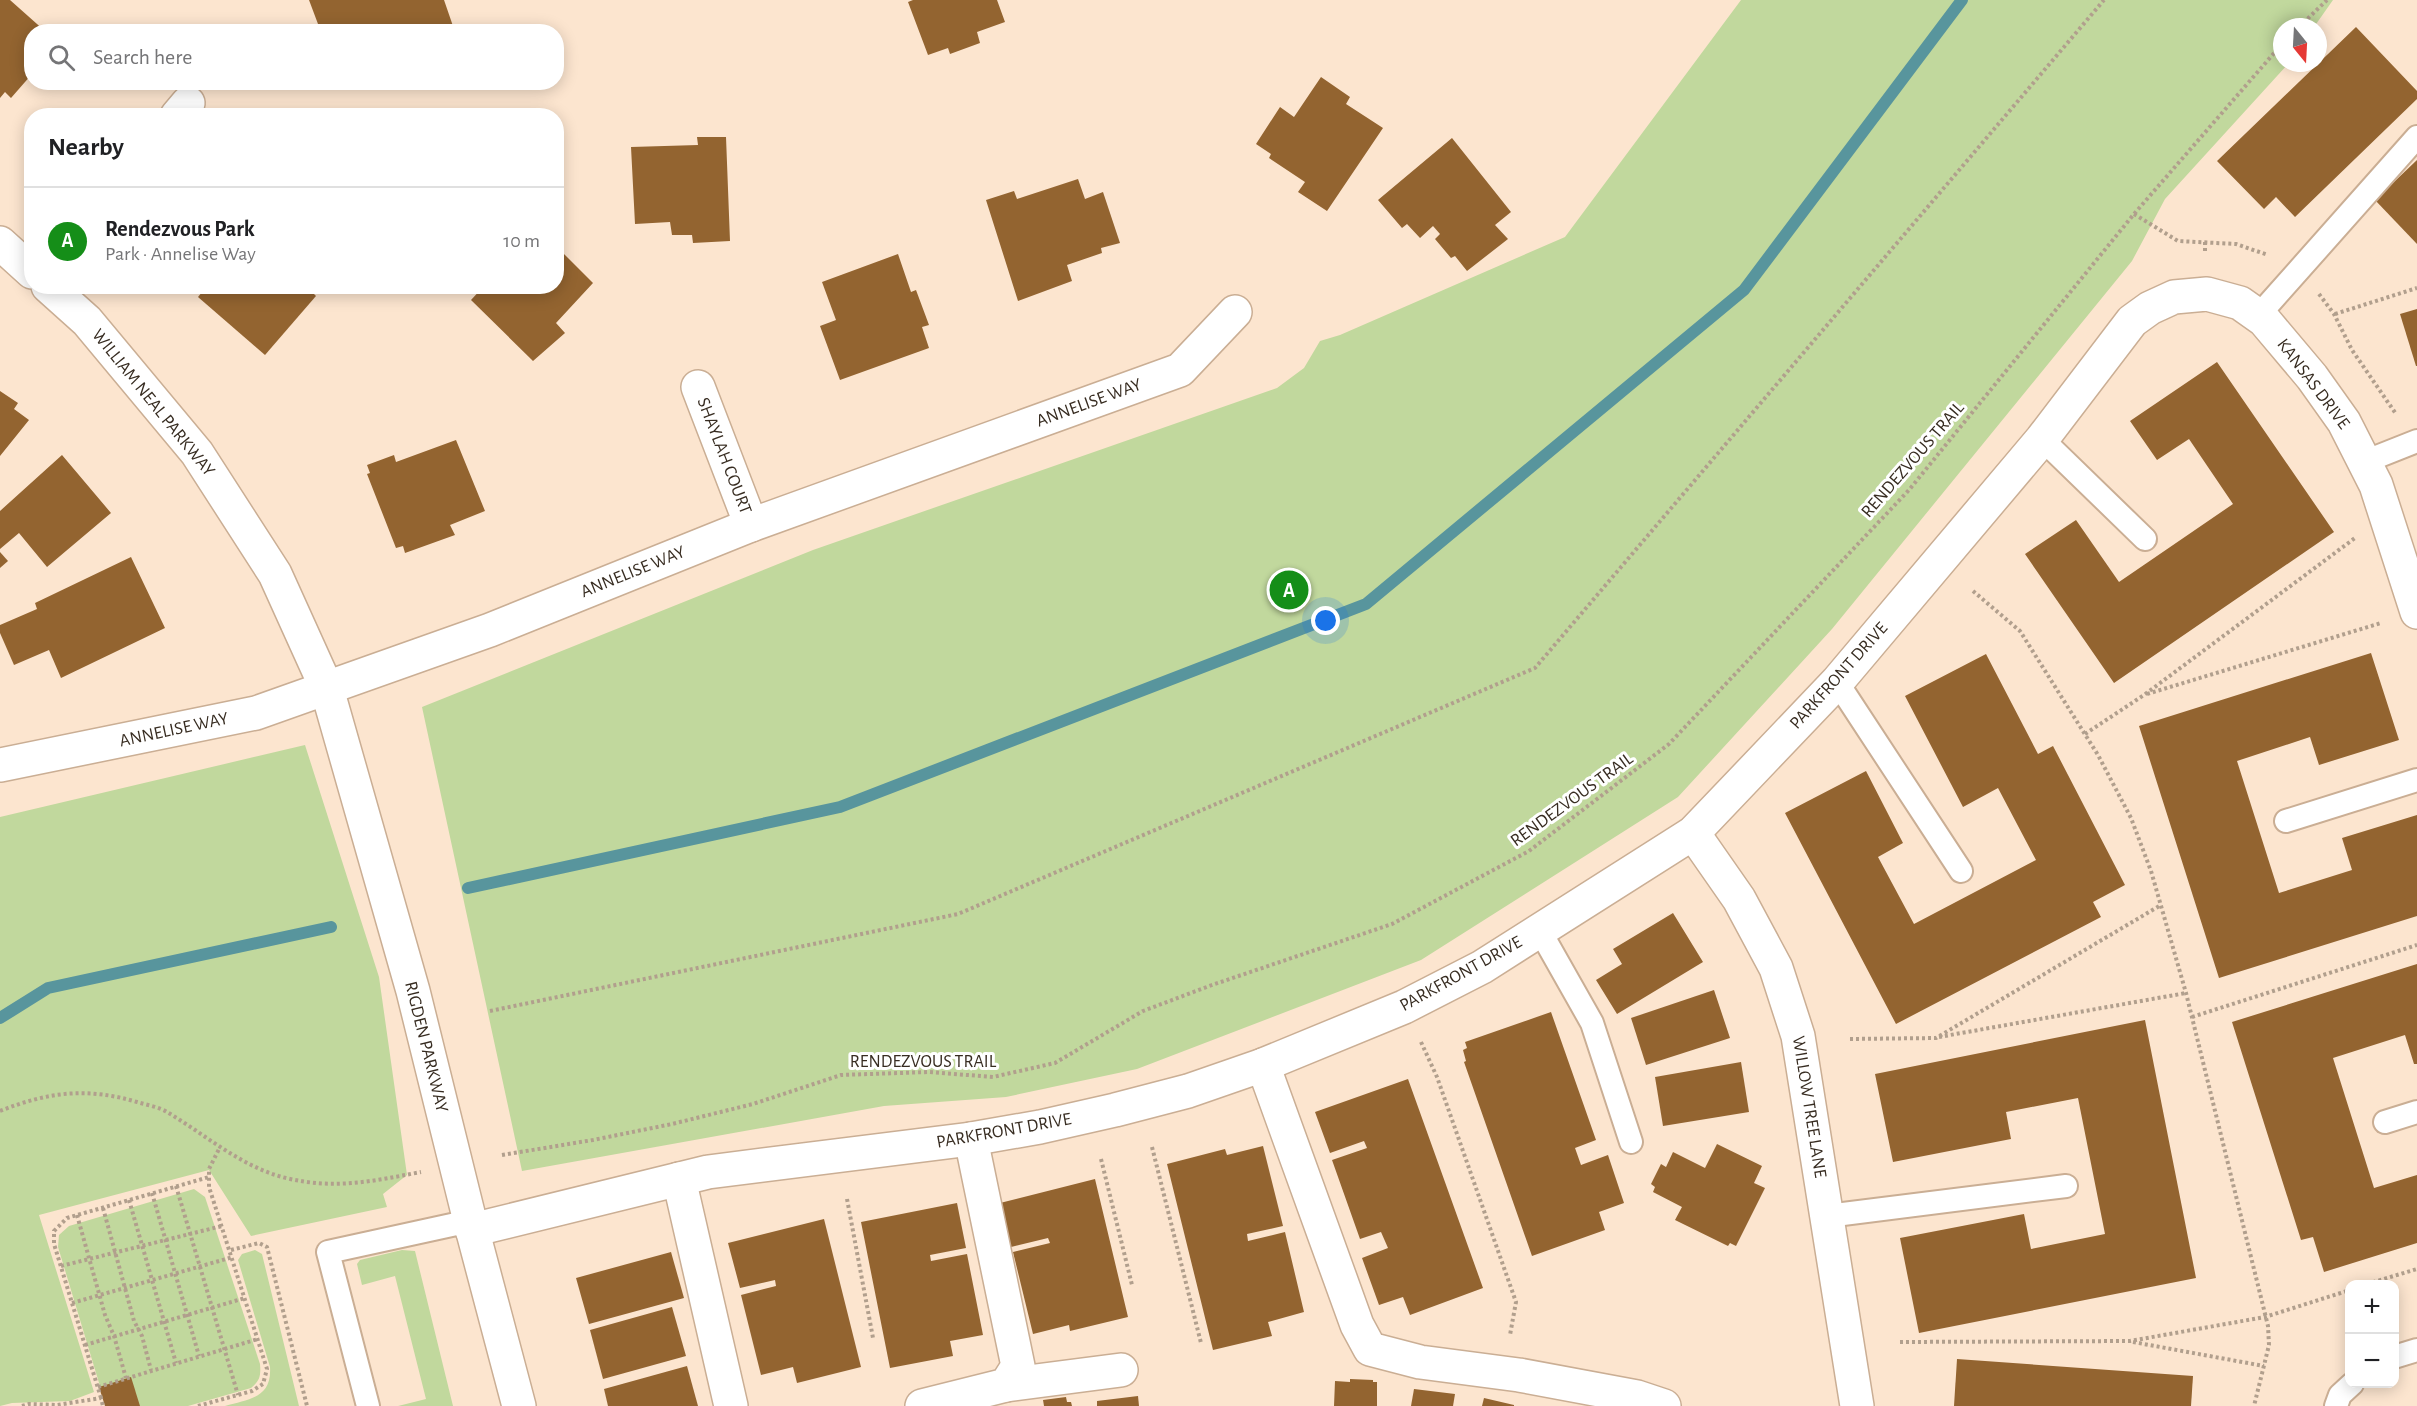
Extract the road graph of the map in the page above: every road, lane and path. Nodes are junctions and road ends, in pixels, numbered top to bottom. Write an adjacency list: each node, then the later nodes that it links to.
1 (2104, 0): 39 (path)
2 (2326, 0): 3 (path)
3 (2308, 18)
4 (2273, 54): 52 (path, RENDEZVOUS TRAIL)
5 (2417, 136): 15 (lane)
6 (2205, 242): 8 (path)
7 (0, 243): 9 (street)
8 (2205, 253)
9 (24, 265)
10 (2417, 288): 14 (path)
11 (57, 294): 27 (street, WILLIAM NEAL PARKWAY)
12 (2207, 294): 15 (street, KANSAS DRIVE); 17 (street, PARKFRONT DRIVE)
13 (1235, 312): 20 (street, ANNELISE WAY)
14 (2334, 314)
15 (2258, 316): 19 (street, KANSAS DRIVE)
16 (698, 387): 20 (street, SHAYLAH COURT)
17 (2042, 439): 22 (lane); 26 (street, PARKFRONT DRIVE)
18 (2417, 441): 19 (lane)
19 (2364, 462): 24 (street, KANSAS DRIVE)
20 (751, 525): 27 (street, ANNELISE WAY)
21 (2355, 537): 28 (path)
22 (2145, 539)
23 (1973, 591): 29 (path)
24 (2417, 612)
25 (2382, 622): 28 (path)
26 (1837, 682): 33 (street, PARKFRONT DRIVE); 34 (lane)
27 (327, 689): 30 (street, ANNELISE WAY); 65 (street, RIGDEN PARKWAY)
28 (2144, 695): 29 (path)
29 (2085, 734): 35 (path)
30 (0, 765)
31 (2417, 780): 32 (lane)
32 (2286, 821)
33 (1693, 833): 36 (street, PARKFRONT DRIVE); 64 (street, WILLOW TREE LANE)
34 (1960, 871)
35 (2161, 905): 38 (path); 42 (path)
36 (1540, 931): 44 (street, PARKFRONT DRIVE); 49 (lane)
37 (2417, 945): 40 (path)
38 (2186, 993): 40 (path); 42 (path)
39 (490, 1011)
40 (2192, 1017): 88 (path)
41 (1419, 1036): 106 (path)
42 (1936, 1038): 43 (path)
43 (1851, 1039)
44 (1263, 1065): 48 (street, PARKFRONT DRIVE); 106 (street)
45 (0, 1111): 50 (path)
46 (2417, 1112): 47 (lane)
47 (2385, 1122)
48 (971, 1138): 56 (street, PARKFRONT DRIVE); 108 (street)
49 (1631, 1142)
50 (220, 1147): 54 (path); 55 (path)
51 (1152, 1147): 96 (path)
52 (502, 1155)
53 (1101, 1159): 80 (path)
54 (417, 1172)
55 (209, 1177): 57 (path); 66 (path)
56 (679, 1179): 65 (street, PARKFRONT DRIVE); 119 (street)
57 (176, 1186): 59 (path); 67 (path)
58 (2066, 1186): 64 (lane)
59 (152, 1193): 61 (path); 68 (path)
60 (847, 1199): 92 (path)
61 (129, 1200): 62 (path); 69 (path)
62 (103, 1208): 63 (path); 71 (path)
63 (76, 1215): 73 (path); 74 (path)
64 (1827, 1216): 122 (street, WILLOW TREE LANE)
65 (471, 1225): 117 (lane); 118 (street, RIGDEN PARKWAY)
66 (222, 1226): 67 (path); 70 (path)
67 (190, 1234): 68 (path); 75 (path)
68 (166, 1240): 69 (path); 77 (path)
69 (142, 1247): 71 (path); 79 (path)
70 (231, 1250): 72 (path); 116 (path)
71 (116, 1253): 73 (path); 81 (path)
72 (233, 1257): 75 (path); 84 (path)
73 (89, 1259): 74 (path); 83 (path)
74 (61, 1266): 85 (path)
75 (200, 1266): 77 (path); 86 (path)
76 (2417, 1269): 78 (path)
77 (175, 1274): 79 (path); 87 (path)
78 (2380, 1280)
79 (151, 1281): 81 (path); 89 (path)
80 (1132, 1285)
81 (126, 1288): 83 (path); 90 (path)
82 (2345, 1291): 88 (path)
83 (100, 1296): 85 (path); 91 (path)
84 (245, 1298): 86 (path); 93 (path)
85 (72, 1303): 97 (path)
86 (213, 1307): 87 (path); 98 (path)
87 (187, 1315): 89 (path); 101 (path)
88 (2265, 1317): 94 (path); 103 (path)
89 (164, 1322): 90 (path); 102 (path)
90 (138, 1329): 91 (path); 104 (path)
91 (114, 1336): 97 (path); 107 (path)
92 (873, 1338)
93 (258, 1339): 98 (path); 111 (path)
94 (2130, 1341): 95 (path); 103 (path)
95 (1900, 1342)
96 (1201, 1343)
97 (85, 1345): 109 (path)
98 (225, 1348): 101 (path); 111 (path)
99 (2417, 1350): 100 (lane)
100 (2399, 1355)
101 (199, 1356): 102 (path)
102 (176, 1363): 104 (path)
103 (2264, 1366): 123 (path)
104 (151, 1370): 107 (path)
105 (1121, 1370): 108 (street)
106 (1503, 1373): 121 (street)
107 (126, 1378): 109 (path)
108 (1006, 1385): 120 (street)
109 (98, 1387): 112 (path)
110 (2347, 1388): 124 (lane)
111 (238, 1395): 115 (path)
112 (100, 1398): 113 (path); 114 (path)
113 (22, 1406)
114 (102, 1406)
115 (198, 1406)
116 (307, 1406)
117 (368, 1406)
118 (519, 1406)
119 (731, 1406)
120 (922, 1406)
121 (1664, 1406)
122 (1857, 1406)
123 (2254, 1406)
124 (2336, 1406)

